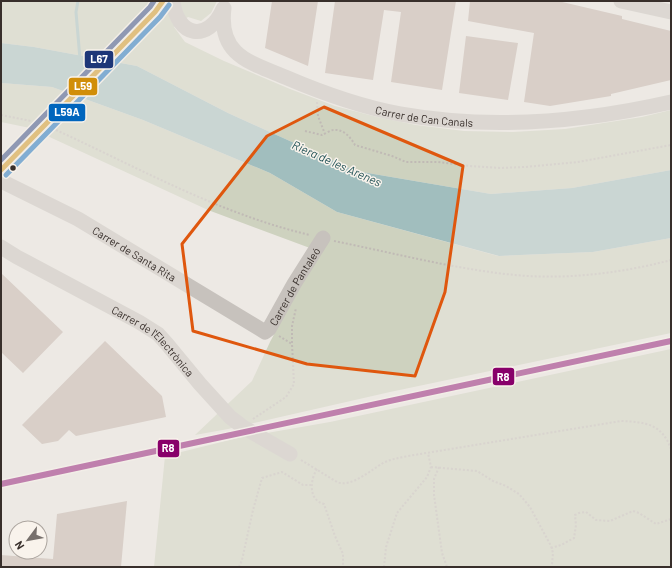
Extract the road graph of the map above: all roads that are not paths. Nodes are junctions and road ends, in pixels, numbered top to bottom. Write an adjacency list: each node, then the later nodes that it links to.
1 (154, 1): 7 (street)
2 (163, 1): 7 (street)
3 (173, 1): 5 (street, Carrer de Can Canals)
4 (621, 1): 6 (street)
5 (225, 4): 8 (street, Carrer de Can Canals)
6 (671, 12)
7 (142, 25): 9 (street)
8 (671, 102)
9 (1, 170)
10 (1, 181): 13 (street, Carrer de Santa Rita)
11 (328, 239): 13 (street, Carrer de Pantaleó)
12 (1, 247): 14 (street, Carrer de l'Electrònica)
13 (265, 332)
14 (290, 454)

